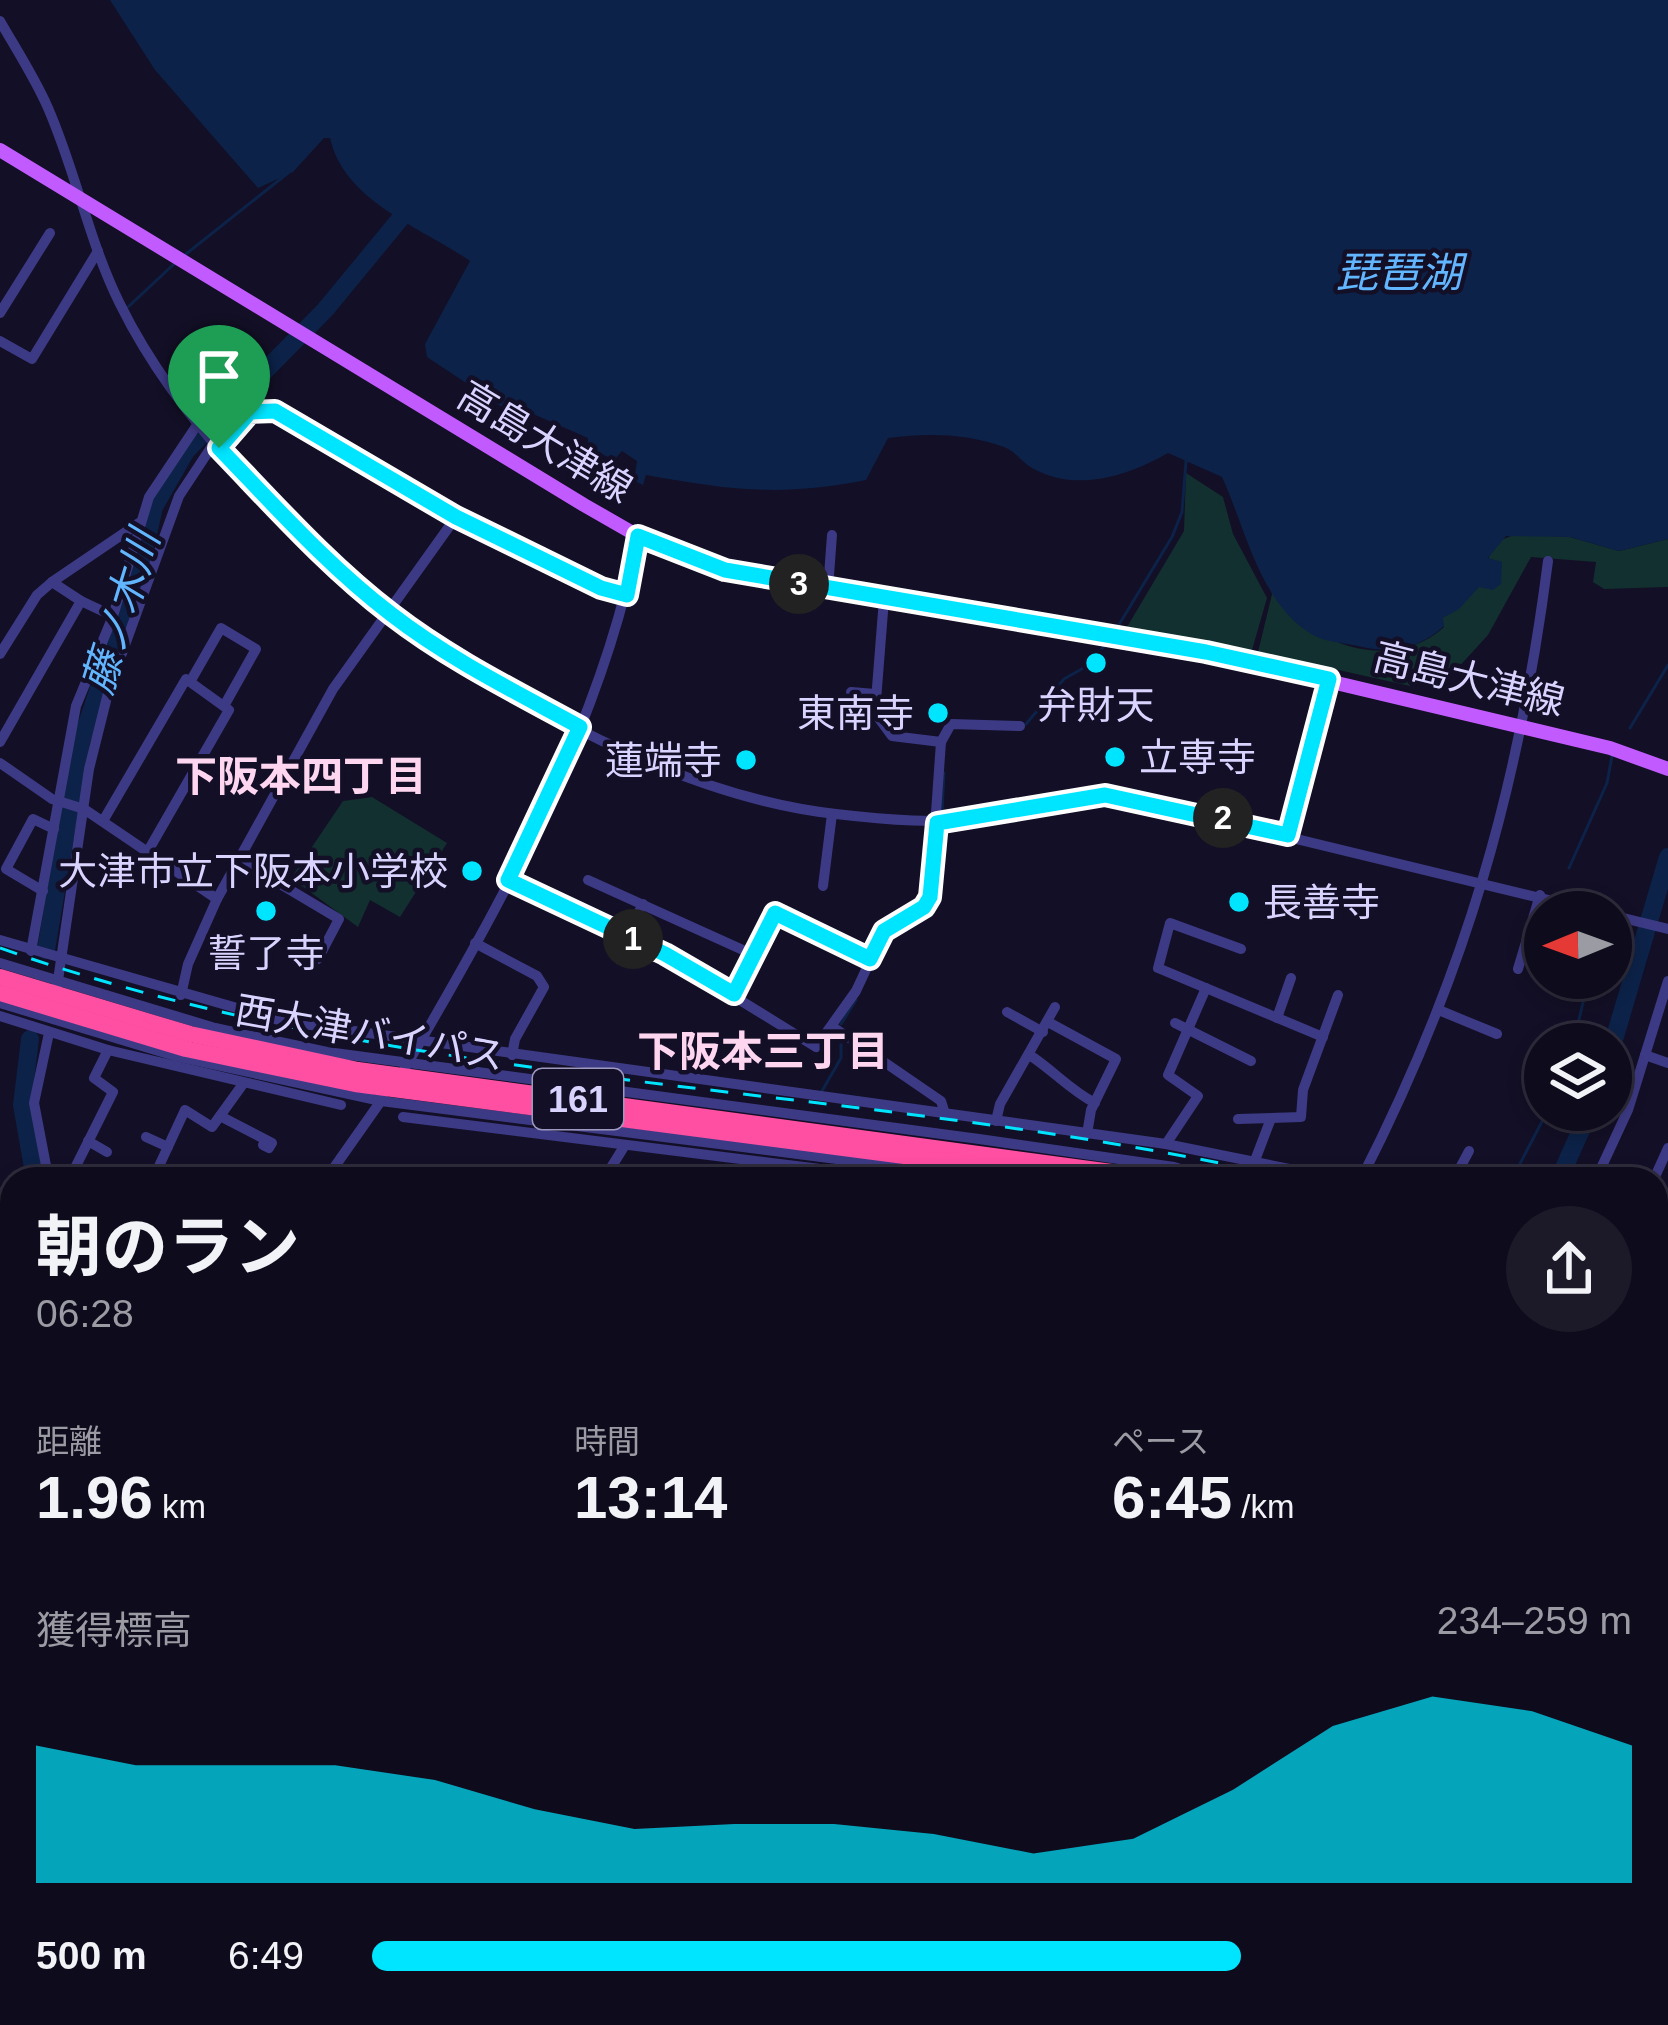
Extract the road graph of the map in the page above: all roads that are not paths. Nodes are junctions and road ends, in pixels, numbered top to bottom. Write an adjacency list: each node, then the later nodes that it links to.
1 (0, 22): 3 (street)
2 (0, 150): 3 (main road)
3 (82, 200): 5 (street); 15 (main road, 高島大津線)
4 (44, 236): 6 (street)
5 (98, 251): 7 (street); 8 (street)
6 (0, 313)
7 (0, 340)
8 (198, 427): 9 (street); 10 (street)
9 (215, 444): 11 (street); 12 (street); 22 (street)
10 (144, 508): 11 (street); 13 (street)
11 (170, 517): 38 (street)
12 (456, 517): 19 (street); 22 (street)
13 (139, 523): 17 (street); 23 (street)
14 (832, 535): 18 (street)
15 (638, 536): 18 (main road, 高島大津線); 19 (street)
16 (1544, 566): 31 (street)
17 (52, 582): 21 (street); 24 (street)
18 (828, 589): 20 (main road, 高島大津線)
19 (627, 595): 32 (street)
20 (884, 598): 25 (main road, 高島大津線); 28 (street)
21 (81, 601): 23 (street); 33 (street)
22 (387, 612): 32 (street); 45 (street)
23 (112, 616): 37 (street)
24 (0, 654)
25 (1329, 679): 31 (main road, 高島大津線); 43 (street)
26 (190, 682): 29 (street); 29 (street); 40 (street)
27 (851, 692): 28 (street)
28 (875, 694): 34 (street)
29 (224, 706): 44 (street)
30 (1020, 726): 34 (street)
31 (1522, 726): 36 (main road, 高島大津線); 48 (street)
32 (580, 727): 39 (street); 46 (street)
33 (0, 742)
34 (941, 742): 41 (street)
35 (0, 763): 37 (street)
36 (1668, 769)
37 (61, 803): 38 (street); 42 (street)
38 (82, 808): 40 (street); 65 (street)
39 (832, 814): 41 (street); 49 (street)
40 (103, 821): 44 (street)
41 (937, 823): 43 (street); 64 (street)
42 (54, 829): 50 (street); 50 (street)
43 (1288, 835): 48 (street)
44 (148, 851): 52 (street)
45 (240, 860): 52 (street); 63 (street)
46 (508, 880): 56 (street); 58 (street)
47 (588, 880): 53 (street)
48 (1486, 880): 51 (street); 78 (street)
49 (824, 886)
50 (43, 891): 60 (street)
51 (1526, 891)
52 (217, 899): 74 (street)
53 (643, 904): 56 (street); 62 (street)
54 (1632, 918): 55 (street)
55 (1664, 927)
56 (626, 936): 73 (street)
57 (0, 940): 60 (street)
58 (475, 943): 89 (street); 93 (street)
59 (1241, 949): 72 (street)
60 (28, 950): 65 (street); 68 (street)
61 (1524, 951): 67 (street)
62 (754, 955): 64 (street); 73 (street)
63 (318, 958)
64 (870, 959): 82 (street)
65 (60, 960): 71 (street); 74 (street)
66 (0, 963): 68 (street)
67 (1519, 969)
68 (9, 972): 71 (street); 76 (street); 142 (highway, 西大津バイパス / 161, bridge)
69 (1292, 978): 80 (street)
70 (1668, 981): 94 (street)
71 (58, 982): 84 (street); 99 (street)
72 (1206, 988): 80 (street); 85 (street)
73 (734, 994): 82 (street)
74 (181, 995): 89 (street)
75 (1338, 995): 88 (street)
76 (1, 1005): 84 (street); 141 (highway, 西大津バイパス / 161, bridge)
77 (1055, 1007): 83 (street)
78 (1442, 1011): 87 (street); 145 (street)
79 (1007, 1012): 83 (street)
80 (1277, 1018): 88 (street)
81 (1175, 1023): 85 (street)
82 (833, 1027): 109 (street)
83 (1046, 1027): 90 (street); 95 (street)
84 (55, 1028): 91 (street); 98 (street); 133 (street)
85 (1188, 1029): 96 (street); 123 (street)
86 (1101, 1033): 90 (street)
87 (1497, 1034)
88 (1323, 1037): 117 (street)
89 (418, 1041): 92 (street); 99 (street)
90 (1093, 1046): 106 (street)
91 (108, 1050): 98 (street); 122 (street)
92 (492, 1052): 93 (street); 101 (street)
93 (512, 1055): 104 (street)
94 (1645, 1055): 97 (street); 147 (street)
95 (1031, 1056): 106 (street); 116 (street)
96 (1251, 1061)
97 (1668, 1063)
98 (173, 1065): 100 (street)
99 (407, 1065): 101 (street); 105 (street)
100 (199, 1071): 102 (street); 103 (street)
101 (486, 1076): 112 (street); 115 (street)
102 (242, 1084): 103 (street); 110 (street)
103 (293, 1093): 105 (street); 107 (street)
104 (824, 1098): 109 (street); 112 (street)
105 (381, 1101): 108 (street); 136 (street)
106 (1095, 1103): 119 (street)
107 (340, 1105)
108 (429, 1114): 111 (street); 115 (street)
109 (945, 1114): 113 (street)
110 (220, 1116): 124 (street); 126 (street)
111 (403, 1117)
112 (813, 1118): 121 (street); 129 (street)
113 (981, 1118): 116 (street); 121 (street)
114 (1238, 1119): 117 (street)
115 (480, 1120): 118 (street)
116 (997, 1121): 119 (street)
117 (1270, 1121): 130 (street)
118 (518, 1125): 125 (street); 129 (street)
119 (1088, 1134): 123 (street)
120 (146, 1137): 126 (street)
121 (979, 1139): 140 (street); 143 (street)
122 (88, 1141): 128 (street); 134 (street)
123 (1166, 1144): 130 (street)
124 (263, 1145)
125 (625, 1145): 131 (street); 132 (street)
126 (167, 1147): 135 (street)
127 (1469, 1151): 146 (street)
128 (107, 1152)
129 (809, 1161): 131 (street); 138 (street); 139 (street)
130 (1254, 1163): 144 (street)
131 (786, 1164): 137 (street)
132 (613, 1166)
133 (46, 1167)
134 (75, 1167)
135 (158, 1167)
136 (334, 1167)
137 (784, 1167)
138 (840, 1167)
139 (867, 1167)
140 (975, 1167)
141 (987, 1167)
142 (1075, 1167)
143 (1174, 1167)
144 (1275, 1167)
145 (1367, 1167)
146 (1460, 1167)
147 (1602, 1167)

